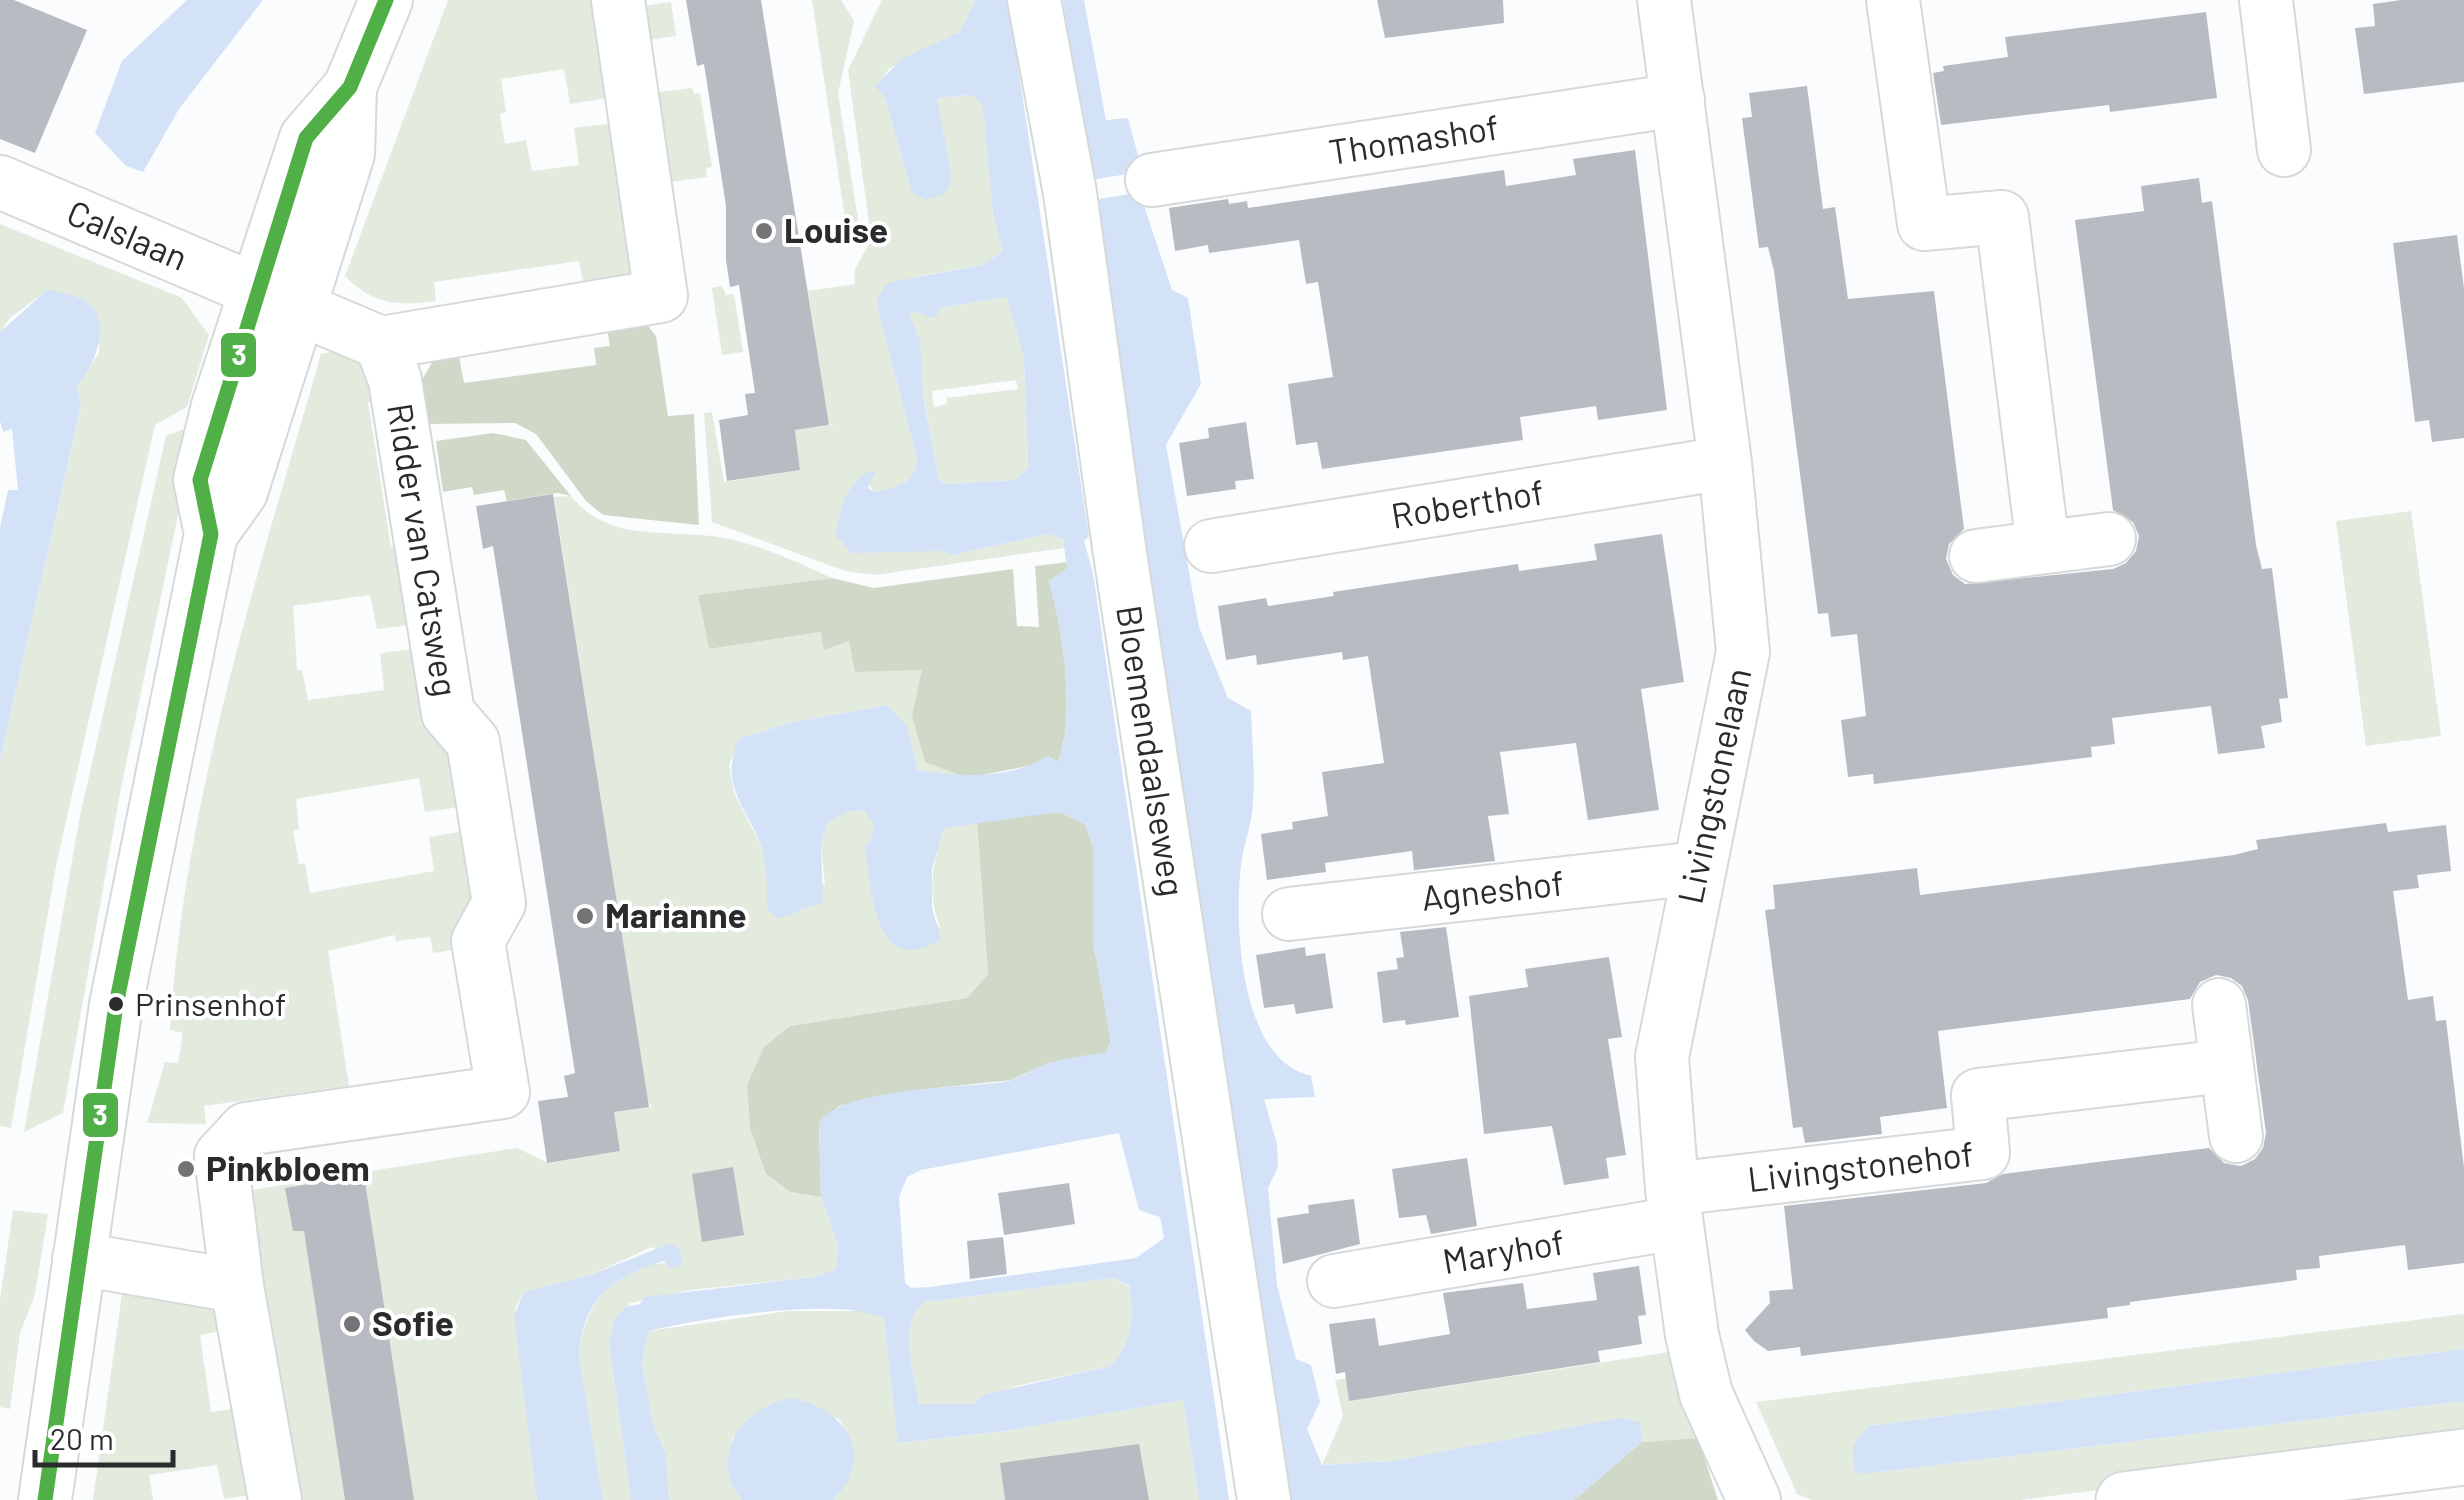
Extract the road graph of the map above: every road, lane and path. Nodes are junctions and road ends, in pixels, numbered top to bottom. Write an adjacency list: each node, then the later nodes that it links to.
1 (386, 0): 11 (street)
2 (618, 0): 12 (street)
3 (1034, 0): 30 (street, Bloemendaalseweg)
4 (1664, 0): 7 (street, Livingstonelaan)
5 (1893, 0): 16 (street)
6 (2266, 0): 8 (street)
7 (1678, 100): 9 (street, Thomashof); 13 (street, Livingstonelaan)
8 (2284, 150)
9 (1152, 180)
10 (0, 182): 11 (street, Calslaan)
11 (276, 298): 12 (street); 24 (street)
12 (381, 342): 26 (street, Ridder van Catsweg)
13 (1725, 463): 15 (street, Roberthof); 18 (street, Livingstonelaan)
14 (2108, 539): 16 (street)
15 (1211, 546)
16 (2043, 547): 17 (street)
17 (1976, 556)
18 (1698, 868): 19 (street, Agneshof); 23 (street, Livingstonelaan)
19 (1288, 914)
20 (2219, 1005): 21 (street)
21 (2225, 1066): 22 (street); 23 (street, Livingstonehof)
22 (2236, 1136)
23 (1674, 1206): 25 (street, Maryhof); 31 (street, Livingstonelaan)
24 (79, 1258): 26 (street); 28 (street)
25 (1334, 1281)
26 (237, 1286): 29 (street, Ridder van Catsweg)
27 (2464, 1457): 32 (street)
28 (44, 1500)
29 (276, 1500)
30 (1264, 1500)
31 (1754, 1500)
32 (2124, 1500)

